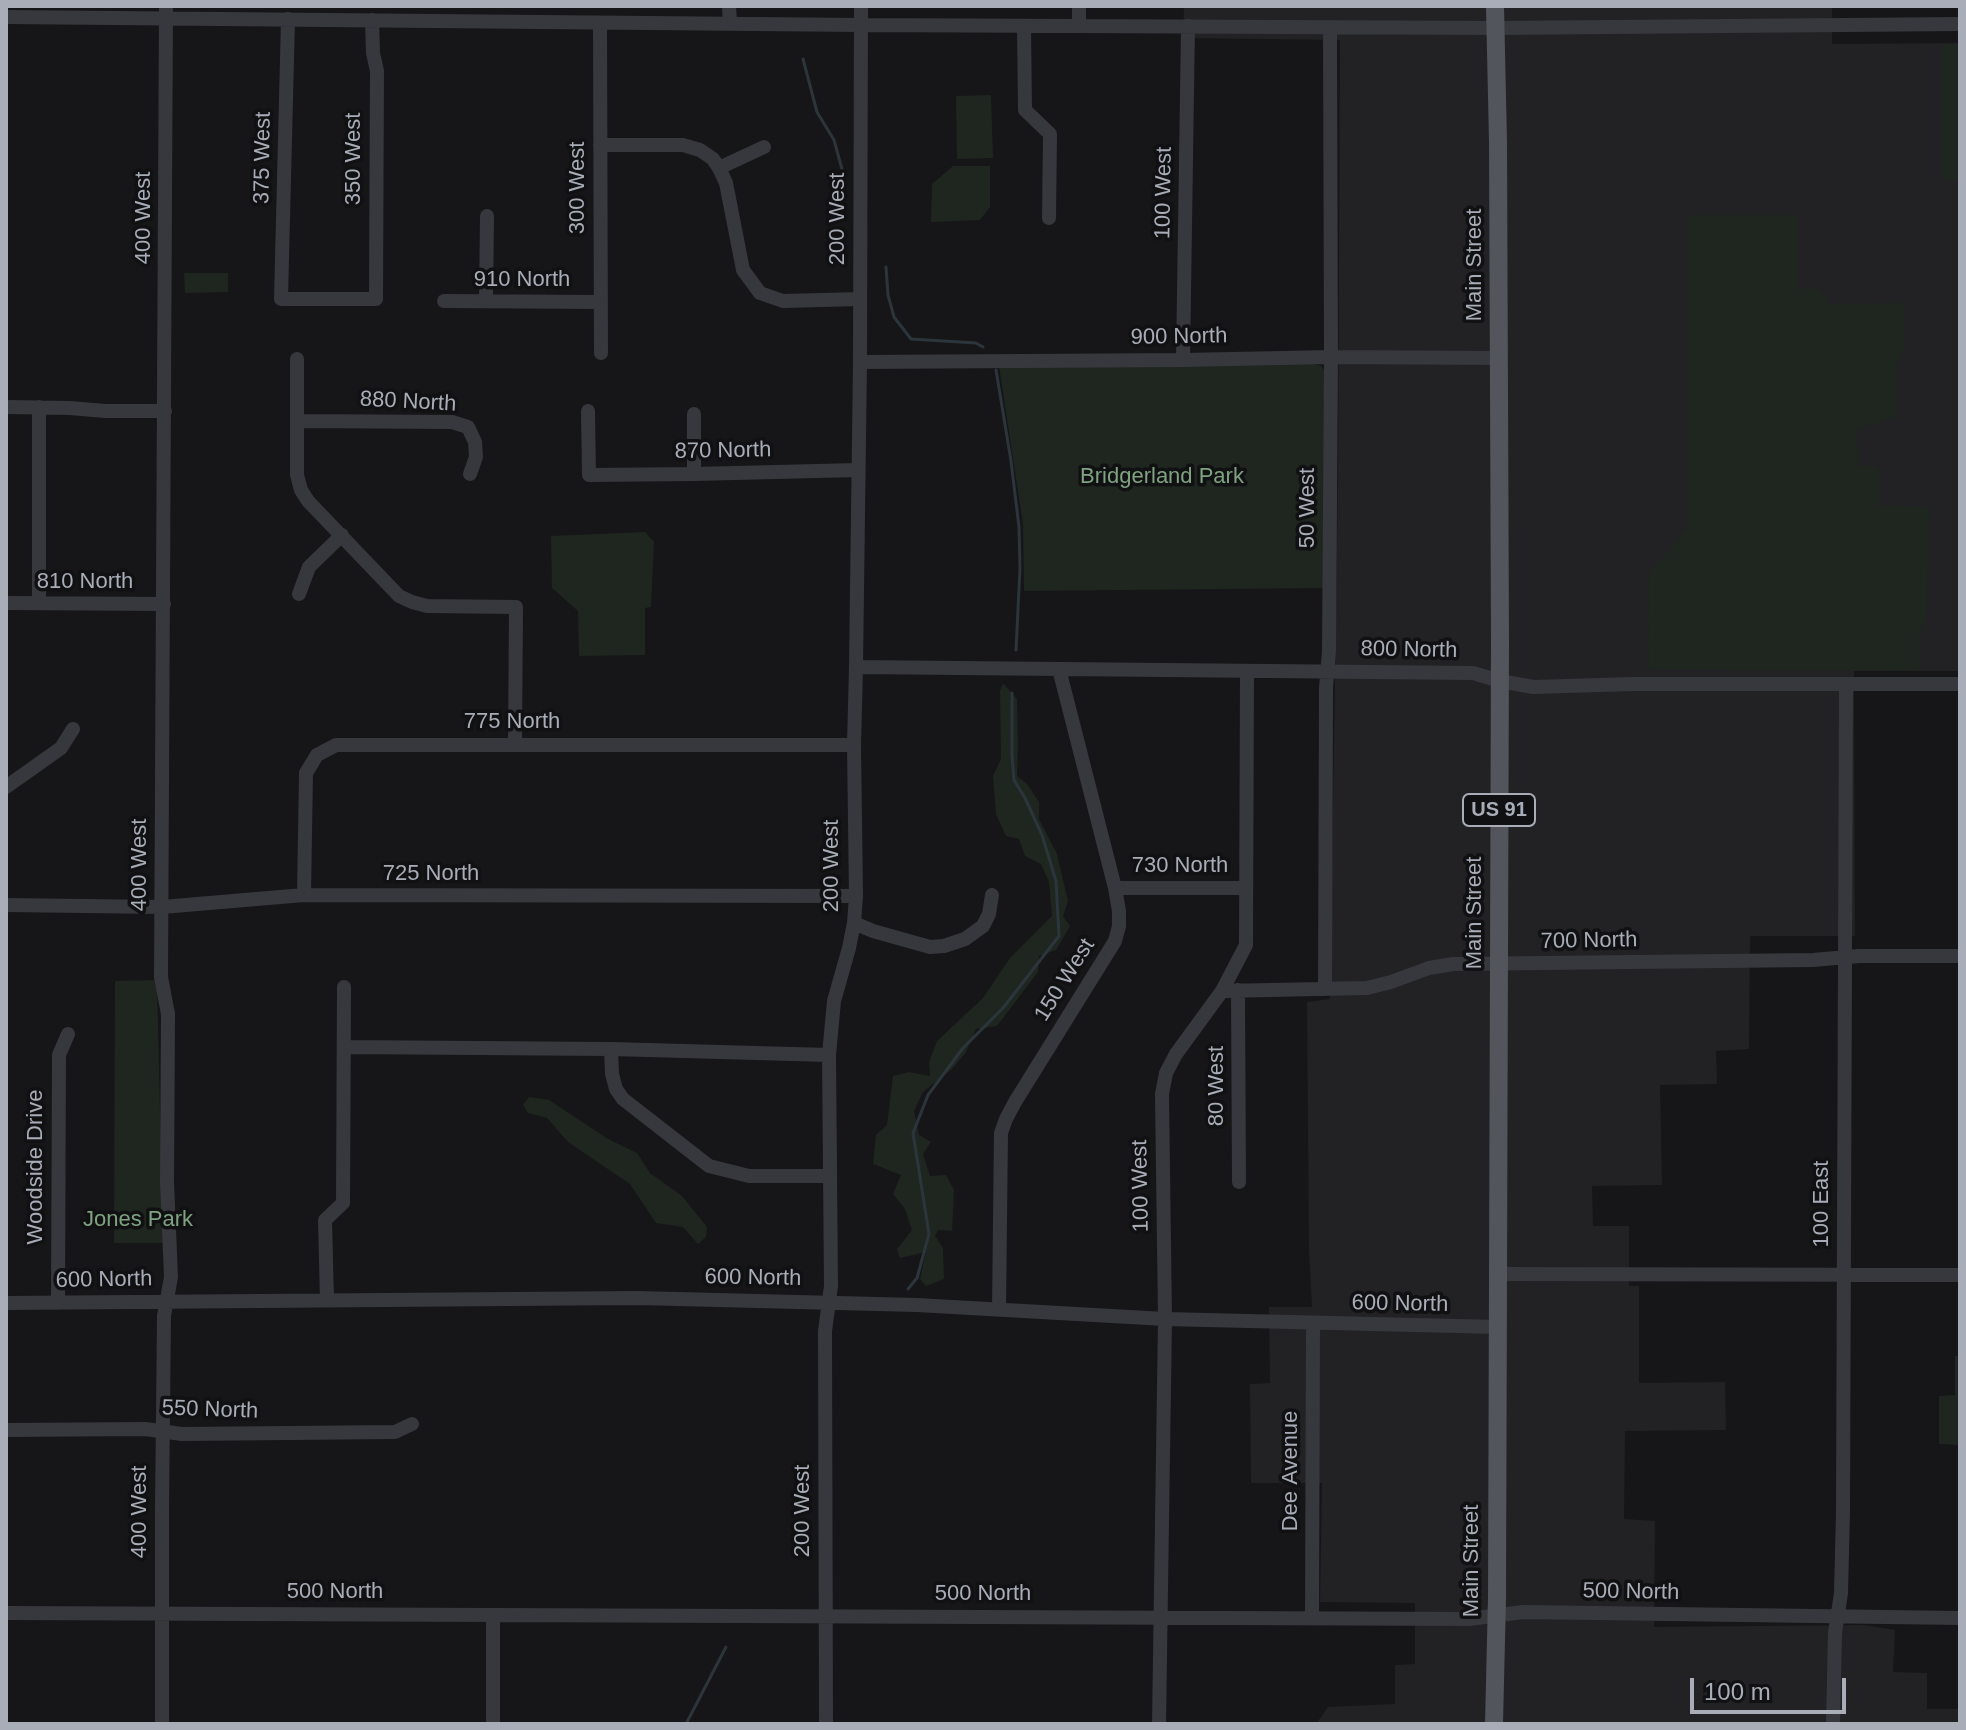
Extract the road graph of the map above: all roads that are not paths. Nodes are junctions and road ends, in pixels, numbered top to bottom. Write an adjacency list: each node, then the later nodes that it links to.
1 (729, 6): 10 (street)
2 (861, 6): 12 (street, 200 West)
3 (1079, 6): 14 (street)
4 (1495, 6): 17 (main road, Main Street / US 91)
5 (166, 12): 6 (street); 7 (street); 36 (street, 400 West)
6 (297, 15): 8 (street); 23 (street, 375 West)
7 (6, 17)
8 (372, 20): 9 (street); 23 (street, 350 West)
9 (600, 23): 10 (street); 18 (street, 300 West)
10 (730, 24): 12 (street)
11 (1960, 24): 17 (street)
12 (861, 25): 13 (street); 24 (street, 200 West)
13 (1024, 26): 14 (street); 22 (street)
14 (1079, 26): 15 (street)
15 (1188, 26): 16 (street); 32 (street, 100 West)
16 (1330, 27): 17 (street); 29 (street, 50 West)
17 (1495, 28): 30 (main road, Main Street / US 91)
18 (600, 145): 20 (street); 27 (street, 300 West)
19 (764, 147): 20 (street)
20 (719, 168): 24 (street)
21 (487, 216): 26 (street)
22 (1049, 218)
23 (376, 299)
24 (860, 299): 33 (street, 200 West)
25 (444, 301): 26 (street, 910 North)
26 (486, 301): 27 (street, 910 North)
27 (600, 302): 28 (street, 300 West)
28 (601, 353)
29 (1331, 357): 30 (street, 900 North); 32 (street, 900 North); 51 (street, 50 West)
30 (1499, 358): 52 (main road, Main Street / US 91)
31 (297, 359): 39 (street)
32 (1183, 360): 33 (street, 900 North)
33 (860, 362): 40 (street, 200 West)
34 (6, 407): 35 (street)
35 (39, 407): 36 (street); 46 (street)
36 (165, 411): 47 (street, 400 West)
37 (588, 411): 42 (street, 870 North)
38 (694, 414): 42 (street)
39 (297, 421): 41 (street, 880 North); 43 (street)
40 (858, 470): 42 (street, 870 North); 48 (street, 200 West)
41 (470, 474)
42 (694, 474)
43 (342, 535): 44 (street); 56 (street)
44 (299, 594)
45 (6, 603): 46 (street, 810 North)
46 (39, 603): 47 (street, 810 North)
47 (164, 604): 65 (street, 400 West)
48 (856, 667): 49 (street, 800 North); 57 (street, 200 West)
49 (1059, 669): 50 (street, 800 North); 59 (street, 150 West)
50 (1247, 671): 51 (street, 800 North); 60 (street, 100 West)
51 (1328, 671): 52 (street, 800 North); 71 (street, 50 West)
52 (1500, 681): 53 (street, 800 North); 69 (main road, Main Street / US 91)
53 (1846, 684): 54 (street, 800 North); 68 (street, 100 East)
54 (1960, 684)
55 (73, 729): 58 (street)
56 (515, 744): 57 (street, 775 North); 61 (street, 775 North)
57 (854, 745): 63 (street, 200 West)
58 (6, 787)
59 (1115, 888): 60 (street, 730 North); 88 (street, 150 West)
60 (1245, 888): 73 (street, 100 West)
61 (304, 895): 63 (street, 725 North); 65 (street, 725 North)
62 (992, 895): 66 (street)
63 (856, 896): 66 (street, 200 West)
64 (6, 905): 65 (street, 725 North)
65 (162, 907): 84 (street, 400 West)
66 (854, 923): 77 (street, 200 West)
67 (1960, 956): 68 (street, 700 North)
68 (1845, 958): 69 (street, 700 North); 81 (street, 100 East)
69 (1500, 964): 71 (street, 700 North); 80 (main road, Main Street / US 91)
70 (344, 987): 75 (street)
71 (1325, 989): 72 (street, 700 North)
72 (1238, 990): 73 (street, 700 North); 79 (street, 80 West)
73 (1222, 991): 89 (street, 100 West)
74 (68, 1034): 87 (street, Woodside Drive)
75 (344, 1047): 76 (street); 83 (street)
76 (611, 1049): 77 (street); 78 (street)
77 (829, 1055): 78 (street, 200 West)
78 (830, 1176): 85 (street, 200 West)
79 (1239, 1182)
80 (1498, 1274): 81 (street); 91 (main road, Main Street / US 91)
81 (1844, 1274): 82 (street); 101 (street, 100 East)
82 (1960, 1275)
83 (327, 1300): 84 (street, 600 North); 85 (street, 600 North)
84 (166, 1301): 87 (street, 600 North); 94 (street, 400 West)
85 (830, 1302): 88 (street, 600 North); 99 (street, 200 West)
86 (6, 1303): 87 (street, 600 North)
87 (58, 1303)
88 (999, 1309): 89 (street, 600 North)
89 (1165, 1319): 90 (street, 600 North); 100 (street, 100 West)
90 (1313, 1324): 91 (street, 600 North); 102 (street, Dee Avenue)
91 (1498, 1327): 98 (main road, Main Street / US 91)
92 (412, 1424): 94 (street, 550 North)
93 (6, 1430): 94 (street, 550 North)
94 (162, 1432): 96 (street, 400 West)
95 (6, 1613): 96 (street, 500 North)
96 (162, 1613): 97 (street, 500 North); 104 (street, 400 West)
97 (493, 1615): 99 (street, 500 North); 105 (street)
98 (1497, 1615): 101 (street, 500 North); 102 (street, 500 North); 108 (main road, Main Street / US 91)
99 (825, 1616): 100 (street, 500 North); 106 (street, 200 West)
100 (1159, 1617): 102 (street, 500 North); 107 (street, 100 West)
101 (1837, 1617): 103 (street, 500 North); 109 (street, 100 East)
102 (1312, 1618)
103 (1960, 1618)
104 (162, 1724)
105 (493, 1724)
106 (826, 1724)
107 (1159, 1724)
108 (1494, 1724)
109 (1833, 1724)

